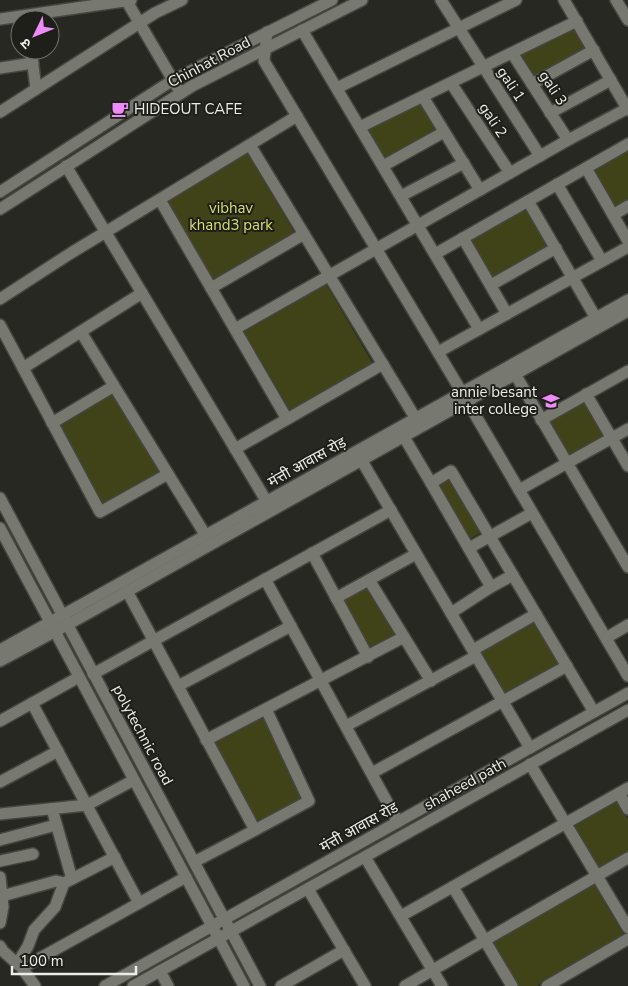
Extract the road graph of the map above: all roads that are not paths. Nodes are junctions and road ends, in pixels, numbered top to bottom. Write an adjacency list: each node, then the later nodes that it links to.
1 (128, 0): 9 (street); 12 (street)
2 (182, 0): 12 (street)
3 (332, 0): 15 (street)
4 (362, 0): 14 (street, Chinhat Road)
5 (441, 0): 13 (street, gali 1)
6 (516, 0): 13 (street)
7 (564, 0): 11 (street)
8 (616, 0): 10 (street)
9 (60, 12)
10 (628, 20)
11 (577, 22): 17 (street); 18 (street)
12 (139, 23): 23 (street); 28 (street)
13 (458, 29): 21 (street, gali 1); 27 (street)
14 (302, 30): 16 (street, Chinhat Road); 27 (street)
15 (268, 32): 16 (street); 23 (street)
16 (265, 48): 29 (street, Chinhat Road); 34 (street)
17 (594, 50): 24 (street); 26 (street)
18 (512, 53): 21 (street); 26 (street, gali 3)
19 (33, 60): 20 (street)
20 (33, 63): 22 (street); 28 (street)
21 (483, 67): 25 (street); 40 (street, gali 1)
22 (0, 68)
23 (174, 80): 29 (street); 48 (street)
24 (611, 80): 31 (street); 33 (street)
25 (451, 83): 30 (street); 45 (street, gali 2)
26 (532, 84): 33 (street, gali 3)
27 (337, 88): 35 (street)
28 (36, 89): 32 (street)
29 (181, 93): 42 (street, Chinhat Road)
30 (423, 96): 35 (street); 36 (street)
31 (628, 109): 37 (street)
32 (0, 112)
33 (550, 113): 37 (street, gali 3)
34 (297, 116): 39 (street); 62 (street)
35 (360, 127): 43 (street)
36 (444, 132): 41 (street); 43 (street)
37 (568, 140): 40 (street)
38 (628, 144): 44 (street)
39 (250, 145): 50 (street); 57 (street)
40 (540, 156): 45 (street)
41 (464, 163): 47 (street); 49 (street)
42 (66, 166): 53 (street, Chinhat Road); 56 (street)
43 (383, 166): 49 (street)
44 (586, 168): 46 (street); 54 (street)
45 (510, 173): 47 (street)
46 (557, 184): 51 (street); 64 (street)
47 (480, 190): 55 (street)
48 (0, 192)
49 (401, 196): 55 (street)
50 (160, 200): 56 (street); 68 (street)
51 (528, 201): 58 (street); 61 (street)
52 (628, 206): 54 (street)
53 (0, 208)
54 (613, 214): 59 (street)
55 (418, 225): 62 (street); 63 (street)
56 (106, 232): 69 (street); 70 (street)
57 (304, 234): 65 (street); 68 (street)
58 (463, 238): 63 (street); 67 (street)
59 (628, 241)
60 (628, 247): 64 (street)
61 (556, 248): 66 (street); 67 (street)
62 (376, 249): 65 (street); 79 (street)
63 (435, 254): 76 (street)
64 (602, 261): 66 (street)
65 (330, 276): 77 (street); 80 (street)
66 (573, 278): 73 (street); 74 (street)
67 (490, 285): 73 (street)
68 (211, 288): 77 (street)
69 (142, 293): 78 (street); 94 (street)
70 (0, 299)
71 (628, 300): 74 (street, मंत्ती आवास रोड़)
72 (628, 311): 74 (street)
73 (507, 314): 76 (street)
74 (599, 322): 83 (street); 86 (street, मंत्ती आवास रोड़)
75 (0, 325): 81 (street)
76 (479, 329): 79 (street)
77 (235, 330): 87 (street)
78 (81, 332): 81 (street); 84 (street)
79 (438, 352): 86 (street)
80 (383, 364): 87 (street); 88 (street)
81 (23, 368): 90 (street)
82 (628, 370): 85 (street)
83 (514, 374): 86 (street); 89 (street)
84 (114, 386): 90 (street); 98 (street)
85 (586, 394): 89 (street); 93 (street)
86 (464, 397): 88 (street, मंत्ती आवास रोड़); 92 (street); 100 (street)
87 (287, 419): 94 (street)
88 (416, 419): 95 (street, मंत्ती आवास रोड़)
89 (541, 420): 96 (street)
90 (52, 423): 98 (street)
91 (628, 429): 93 (street)
92 (404, 437): 95 (street); 99 (street)
93 (612, 438): 96 (street); 97 (street)
94 (235, 448): 102 (street)
95 (359, 456): 102 (street, मंत्ती आवास रोड़); 103 (street)
96 (567, 463): 100 (street); 111 (street)
97 (628, 466)
98 (168, 474): 107 (street)
99 (431, 483): 106 (street); 108 (street)
100 (519, 490): 104 (street)
101 (0, 498): 120 (street, polytechnic road)
102 (269, 506): 107 (street, मंत्ती आवास रोड़)
103 (390, 510): 109 (street); 110 (street)
104 (532, 512): 106 (street); 125 (street)
105 (0, 528): 123 (street)
106 (490, 536): 108 (street); 112 (street)
107 (208, 541): 116 (street); 120 (street, मंत्ती आवास रोड़)
108 (469, 548): 115 (street)
109 (312, 553): 113 (street); 117 (street)
110 (416, 554): 114 (street); 118 (street)
111 (628, 566)
112 (513, 574): 115 (street); 119 (street)
113 (265, 579): 122 (street); 126 (street)
114 (370, 580): 117 (street); 124 (street)
115 (492, 587): 118 (street)
116 (127, 591): 120 (street); 126 (street)
117 (336, 598): 129 (street)
118 (450, 613): 128 (street)
119 (536, 614): 128 (street); 131 (street)
120 (65, 620): 123 (street, मंत्ती आवास रोड़); 132 (street, polytechnic road)
121 (628, 625): 125 (street)
122 (291, 626): 135 (street); 137 (street)
123 (53, 627): 127 (street, मंत्ती आवास रोड़); 130 (street); 134 (street)
124 (404, 637): 129 (street); 136 (street)
125 (606, 638): 133 (street)
126 (154, 640): 132 (street); 137 (street)
127 (0, 650)
128 (474, 653): 136 (street); 139 (street)
129 (368, 657): 135 (street)
130 (0, 661)
131 (567, 666): 139 (street); 143 (street)
132 (93, 674): 168 (street, polytechnic road)
133 (628, 676)
134 (79, 677): 140 (street); 151 (street)
135 (321, 681): 141 (street); 145 (street)
136 (431, 681): 145 (street)
137 (178, 686): 146 (street)
138 (628, 693): 143 (street, मंत्ती आवास रोड)
139 (503, 701): 147 (street); 150 (street)
140 (32, 703): 144 (street); 148 (street)
141 (266, 709): 146 (street); 161 (street)
142 (628, 710): 149 (street, shaheed path)
143 (594, 712): 147 (street, मंत्ती आवास रोड)
144 (0, 721)
145 (346, 726): 150 (street)
146 (206, 740): 161 (street)
147 (530, 748): 158 (street, मंत्ती आवास रोड)
148 (58, 751): 152 (street); 154 (street)
149 (530, 764): 159 (street); 165 (street, shaheed path)
150 (372, 773): 158 (street)
151 (134, 780): 154 (street); 171 (street)
152 (0, 782)
153 (623, 791): 156 (street); 159 (street)
154 (86, 805): 155 (street); 164 (street)
155 (52, 809): 157 (street); 160 (street)
156 (628, 809)
157 (0, 814)
158 (398, 822): 178 (street, मंत्ती आवास रोड)
159 (565, 823): 169 (street); 173 (street)
160 (56, 825): 162 (street); 172 (street)
161 (255, 830): 168 (street)
162 (0, 840)
163 (33, 854): 167 (street)
164 (115, 857): 172 (street); 176 (street)
165 (365, 857): 174 (street, shaheed path); 177 (street)
166 (628, 858): 169 (street)
167 (0, 861)
168 (194, 862): 178 (street, polytechnic road)
169 (597, 876): 181 (street); 185 (street)
170 (0, 877): 175 (street)
171 (186, 877): 176 (street); 180 (street)
172 (68, 881): 175 (street); 188 (street)
173 (453, 887): 177 (street); 185 (street)
174 (308, 889): 182 (street, shaheed path); 187 (street)
175 (2, 896): 179 (street)
176 (139, 903): 188 (street)
177 (401, 916): 189 (street)
178 (224, 919): 180 (street, मंत्ती आवास रोड); 182 (street, polytechnic road)
179 (0, 923)
180 (212, 926): 183 (street); 192 (street, मंत्ती आवास रोड)
181 (628, 928)
182 (231, 932): 183 (street, shaheed path); 196 (street, polytechnic road)
183 (218, 939): 190 (street, shaheed path); 195 (street)
184 (628, 939): 202 (street)
185 (485, 940): 189 (street); 201 (street)
186 (0, 946): 188 (street)
187 (344, 950): 197 (street); 198 (street)
188 (20, 966): 191 (street)
189 (433, 970): 199 (street); 200 (street)
190 (160, 971): 193 (street, shaheed path); 194 (street)
191 (35, 986)
192 (104, 986)
193 (133, 986)
194 (168, 986)
195 (244, 986)
196 (260, 986)
197 (281, 986)
198 (365, 986)
199 (405, 986)
200 (442, 986)
201 (512, 986)
202 (547, 986)

